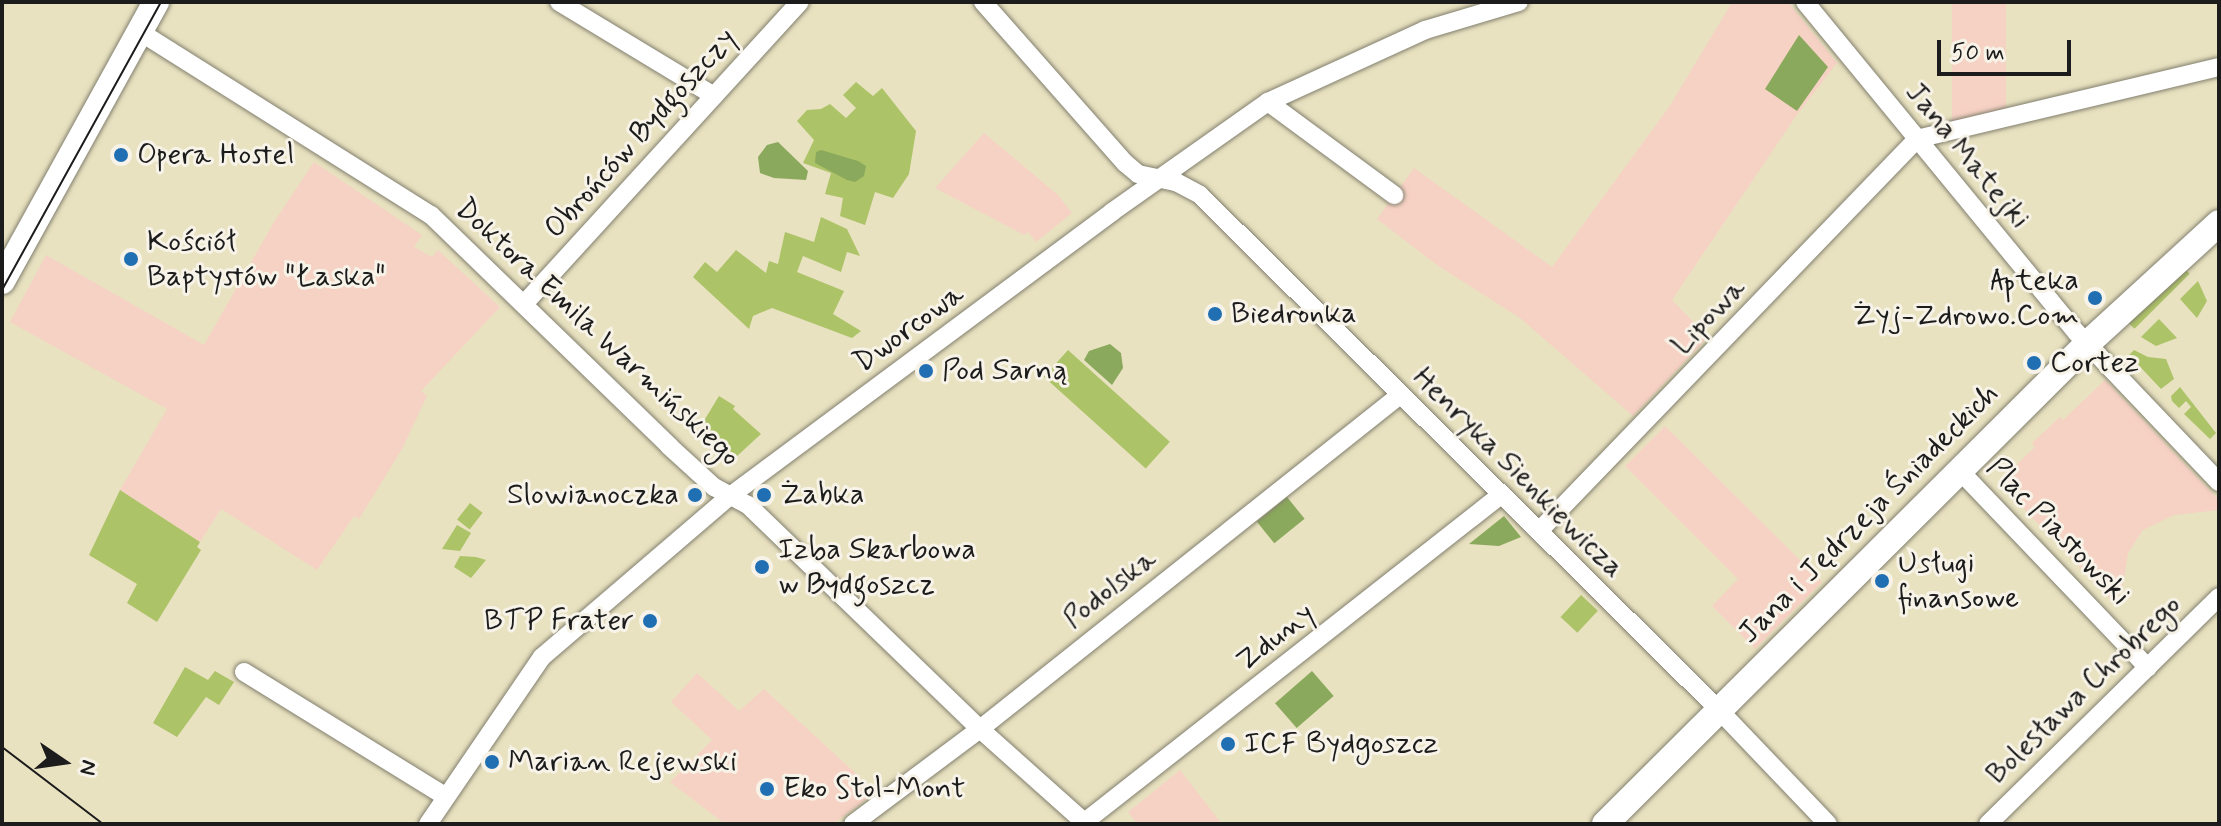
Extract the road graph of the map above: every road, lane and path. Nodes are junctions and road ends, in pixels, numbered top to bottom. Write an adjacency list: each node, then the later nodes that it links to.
1 (156, 2): 7 (street)
2 (559, 2): 9 (street)
3 (800, 2): 9 (street, Obrońców Bydgoszczy)
4 (983, 2): 12 (street, Henryka Sienkiewicza)
5 (1519, 2): 10 (street, Dworcowa)
6 (1805, 2): 11 (street, Jana Matejki)
7 (140, 32): 15 (street); 16 (street, Doktora Emila Warmińskiego)
8 (2219, 67): 11 (street)
9 (714, 96): 16 (street, Obrońców Bydgoszczy)
10 (1268, 102): 12 (street, Dworcowa); 13 (street)
11 (1917, 139): 17 (street, Jana Matejki); 23 (street, Lipowa)
12 (1158, 179): 18 (street, Henryka Sienkiewicza); 22 (street, Dworcowa)
13 (1394, 195)
14 (2219, 223): 17 (street, Jana i Jędrzeja Śniadeckich)
15 (2, 281)
16 (524, 304): 22 (street, Doktora Emila Warmińskiego)
17 (2087, 344): 19 (street, Jana i Jędrzeja Śniadeckich); 20 (street, Jana Matejki)
18 (1400, 395): 21 (street, Henryka Sienkiewicza); 28 (street, Podolska)
19 (1960, 471): 25 (street, Plac Piastowski); 27 (street, Jana i Jędrzeja Śniadeckich)
20 (2219, 482)
21 (1502, 494): 23 (street, Henryka Sienkiewicza); 30 (street, Zduny)
22 (730, 496): 28 (street, Doktora Emila Warmińskiego); 29 (street, Dworcowa)
23 (1539, 531): 27 (street, Henryka Sienkiewicza)
24 (2219, 597): 25 (street, Bolesława Chrobrego)
25 (2148, 668): 35 (street, Bolesława Chrobrego)
26 (244, 672): 29 (street)
27 (1718, 709): 33 (street, Jana i Jędrzeja Śniadeckich); 34 (street, Henryka Sienkiewicza)
28 (980, 729): 30 (street, Doktora Emila Warmińskiego); 32 (street, Podolska)
29 (445, 796): 31 (street, Dworcowa)
30 (1083, 823)
31 (428, 824)
32 (853, 824)
33 (1605, 824)
34 (1828, 824)
35 (1988, 824)

